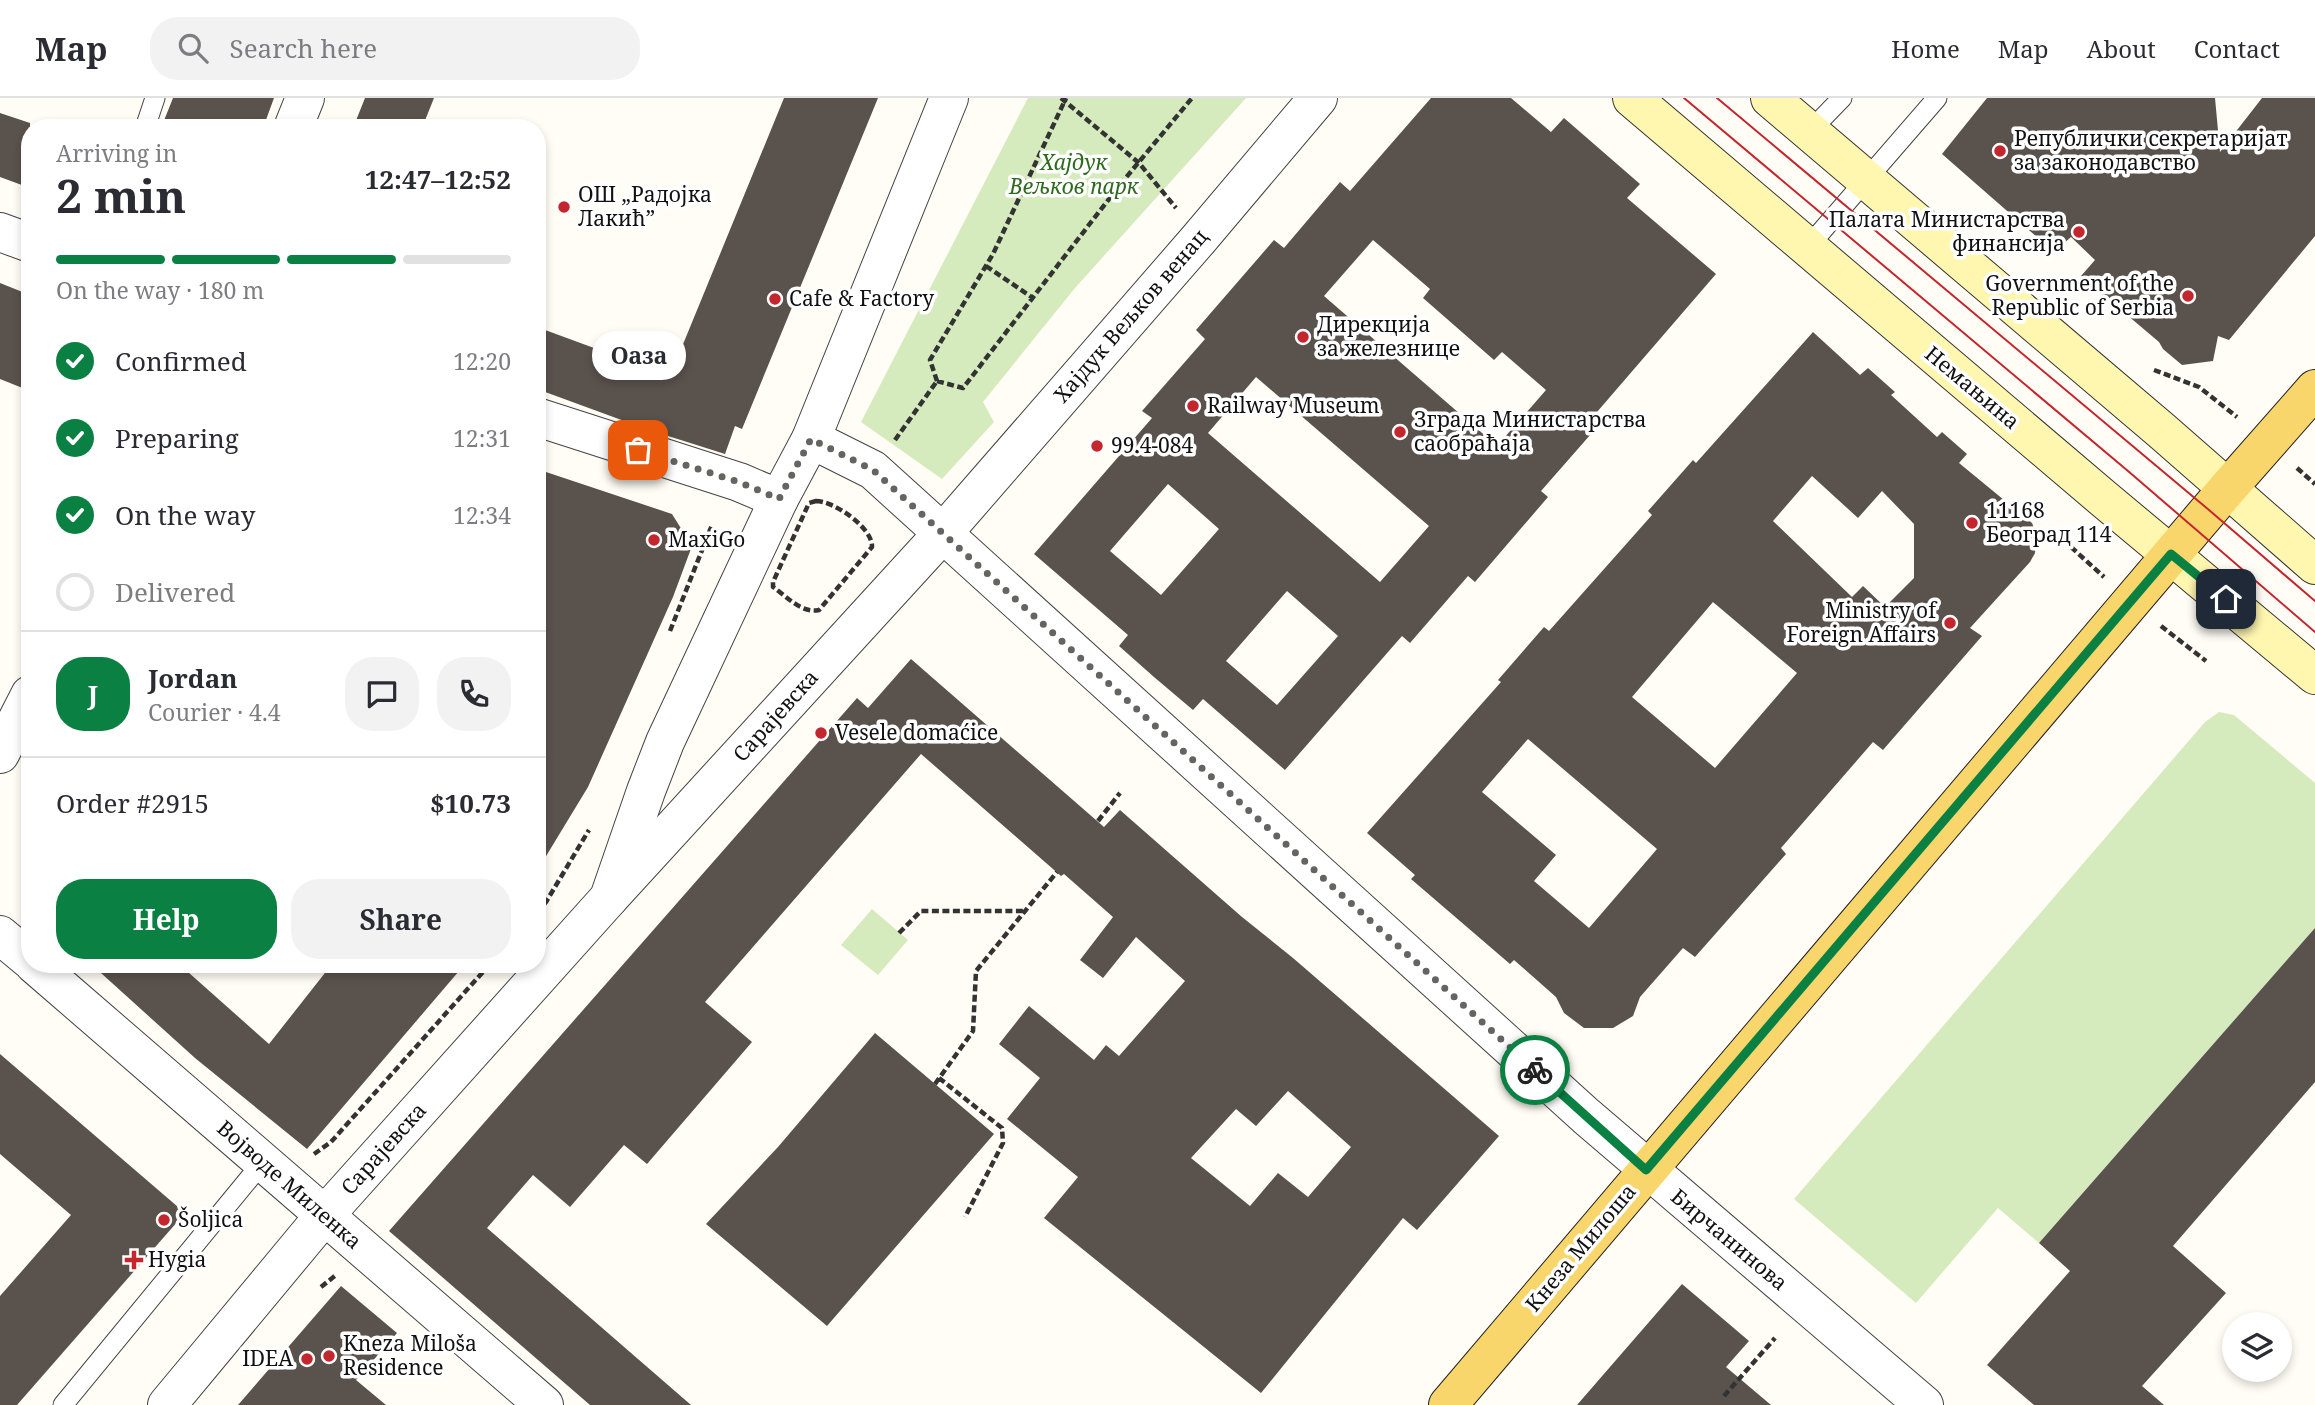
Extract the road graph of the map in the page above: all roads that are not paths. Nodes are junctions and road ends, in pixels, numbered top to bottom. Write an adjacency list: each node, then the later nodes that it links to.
1 (155, 98): 9 (lane)
2 (305, 98): 10 (street)
3 (948, 98): 18 (street)
4 (1318, 98): 21 (street, Хајдук Вељков венац)
5 (1632, 98): 15 (main road, Немањина)
6 (1770, 98): 11 (main road)
7 (1842, 98): 11 (lane)
8 (1937, 98): 12 (lane)
9 (148, 119)
10 (297, 119)
11 (1810, 131): 12 (main road)
12 (1865, 179): 15 (lane); 19 (main road)
13 (0, 232): 14 (street)
14 (21, 240)
15 (1807, 248): 22 (main road, Немањина)
16 (2315, 389): 19 (main road, Кнеза Милоша)
17 (546, 420): 20 (street)
18 (811, 439): 20 (street); 21 (street, Бирчанинова)
19 (2227, 489): 22 (main road, Кнеза Милоша); 23 (main road)
20 (779, 499): 27 (street, Сарајевска)
21 (943, 533): 27 (street, Сарајевска); 34 (street, Бирчанинова)
22 (2171, 554): 24 (main road, Немањина); 34 (main road, Кнеза Милоша)
23 (2315, 565)
24 (2315, 675)
25 (21, 713): 26 (street)
26 (0, 754)
27 (609, 898): 30 (street, Сарајевска)
28 (0, 934): 29 (street)
29 (21, 952)
30 (546, 968)
31 (44, 973): 33 (street, Војводе Миленка)
32 (542, 973): 35 (street, Сарајевска)
33 (262, 1163): 35 (street, Војводе Миленка); 36 (lane)
34 (1646, 1170): 39 (main road, Кнеза Милоша); 40 (street, Бирчанинова)
35 (324, 1216): 37 (street, Сарајевска); 38 (street, Војводе Миленка)
36 (63, 1405)
37 (167, 1405)
38 (544, 1405)
39 (1448, 1405)
40 (1924, 1405)

